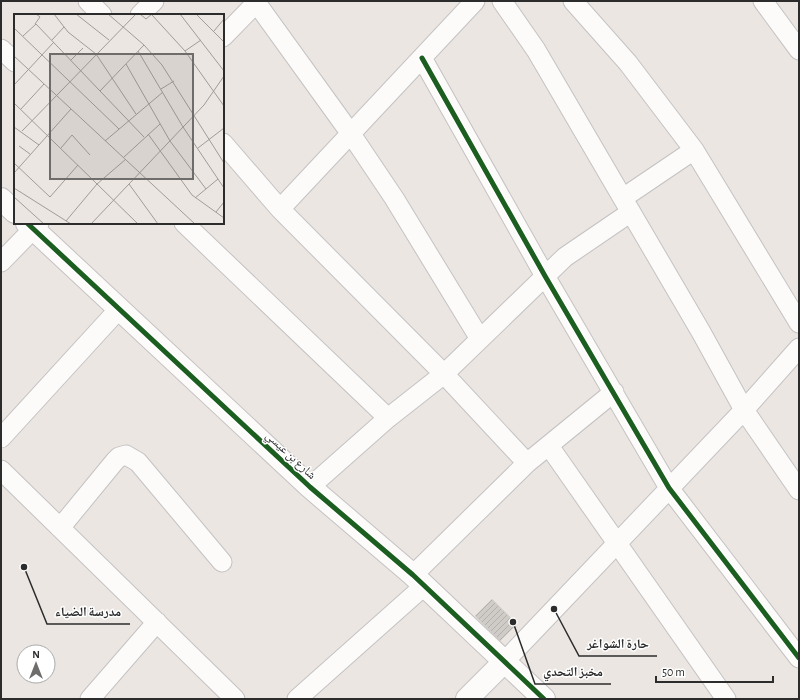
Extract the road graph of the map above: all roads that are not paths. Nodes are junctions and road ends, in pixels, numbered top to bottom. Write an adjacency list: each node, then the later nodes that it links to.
1 (88, 1): 8 (street)
2 (154, 1): 9 (street)
3 (257, 1): 10 (street); 15 (street)
4 (475, 1): 13 (street)
5 (502, 1): 19 (street)
6 (573, 1): 17 (street)
7 (763, 1): 12 (street)
8 (101, 14)
9 (141, 14)
10 (224, 36)
11 (1, 49): 14 (street)
12 (799, 50)
13 (422, 58): 15 (street); 25 (street)
14 (14, 61)
15 (351, 134): 20 (street); 28 (street)
16 (224, 144): 20 (street)
17 (694, 150): 19 (street); 27 (street)
18 (1, 199): 21 (street)
19 (627, 206): 25 (street); 32 (street)
20 (280, 209): 30 (street)
21 (14, 211)
22 (185, 224): 33 (street)
23 (33, 225): 24 (street); 26 (street, شارع بن عيسي)
24 (1, 262)
25 (544, 276): 28 (street); 31 (street)
26 (119, 309): 34 (street); 38 (street, شارع بن عيسي)
27 (799, 323)
28 (480, 339): 30 (street)
29 (799, 348): 32 (street)
30 (444, 374): 33 (street); 36 (street)
31 (614, 392): 35 (street); 39 (street)
32 (744, 410): 39 (street); 40 (street)
33 (388, 418): 38 (street)
34 (1, 438)
35 (549, 446): 36 (street); 42 (street)
36 (527, 463): 44 (street)
37 (1, 470): 41 (street)
38 (310, 487): 44 (street, شارع بن عيسي)
39 (669, 488): 42 (street); 46 (street)
40 (799, 490)
41 (60, 528): 43 (street); 45 (street)
42 (616, 543): 47 (street); 53 (street)
43 (222, 562)
44 (419, 581): 47 (street, شارع بن عيسي); 50 (street)
45 (157, 622): 48 (street); 49 (street)
46 (799, 658)
47 (504, 662): 51 (street); 52 (street, شارع بن عيسي)
48 (90, 699)
49 (235, 699)
50 (298, 699)
51 (467, 699)
52 (544, 699)
53 (726, 699)

